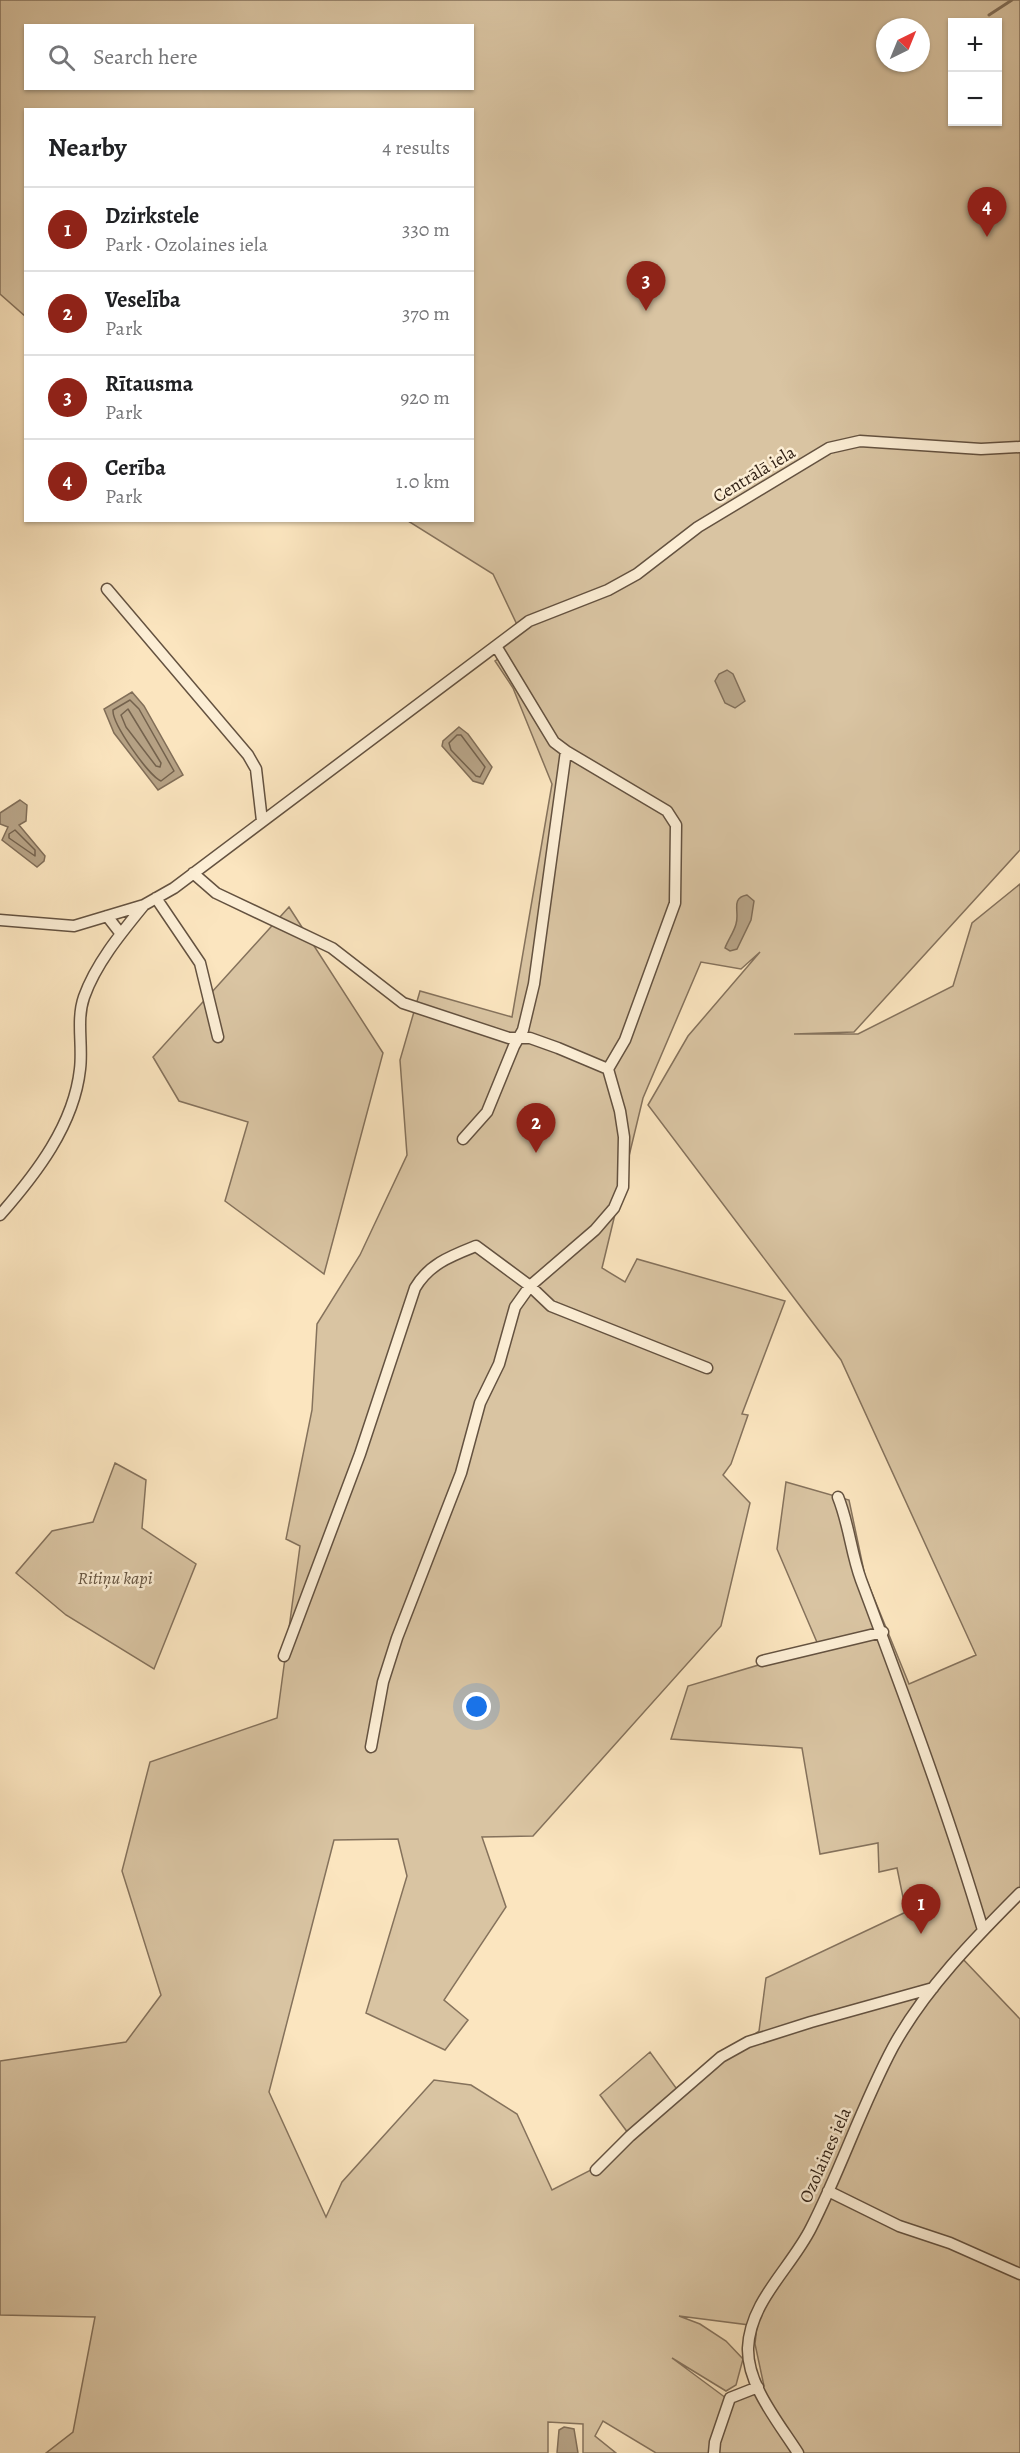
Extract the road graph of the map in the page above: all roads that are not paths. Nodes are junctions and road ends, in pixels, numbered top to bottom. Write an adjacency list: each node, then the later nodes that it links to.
1 (1020, 447): 3 (street, Centrālā iela)
2 (107, 589): 5 (street)
3 (496, 646): 4 (street); 5 (street, Centrālā iela)
4 (566, 751): 13 (street); 14 (street)
5 (262, 821): 6 (street, Centrālā iela)
6 (194, 873): 7 (street, Centrālā iela); 13 (street)
7 (156, 898): 8 (street, Centrālā iela); 12 (street)
8 (144, 905): 9 (street); 11 (street)
9 (107, 916): 10 (street); 11 (street)
10 (0, 920)
11 (121, 934): 16 (street)
12 (218, 1037)
13 (519, 1038): 14 (street); 15 (street)
14 (608, 1069): 17 (street)
15 (463, 1139)
16 (0, 1215)
17 (530, 1286): 18 (street); 21 (street); 23 (street)
18 (707, 1368)
19 (838, 1497): 20 (street)
20 (883, 1632): 22 (street); 25 (street)
21 (284, 1656)
22 (762, 1661)
23 (371, 1747)
24 (1020, 1893): 25 (street, Ozolaines iela)
25 (983, 1930): 26 (street, Ozolaines iela)
26 (933, 1988): 27 (street); 28 (street, Ozolaines iela)
27 (596, 2170)
28 (828, 2191): 29 (street); 30 (street, Ozolaines iela)
29 (1020, 2274)
30 (758, 2387): 31 (street); 32 (street, Ozolaines iela)
31 (714, 2453)
32 (798, 2453)

